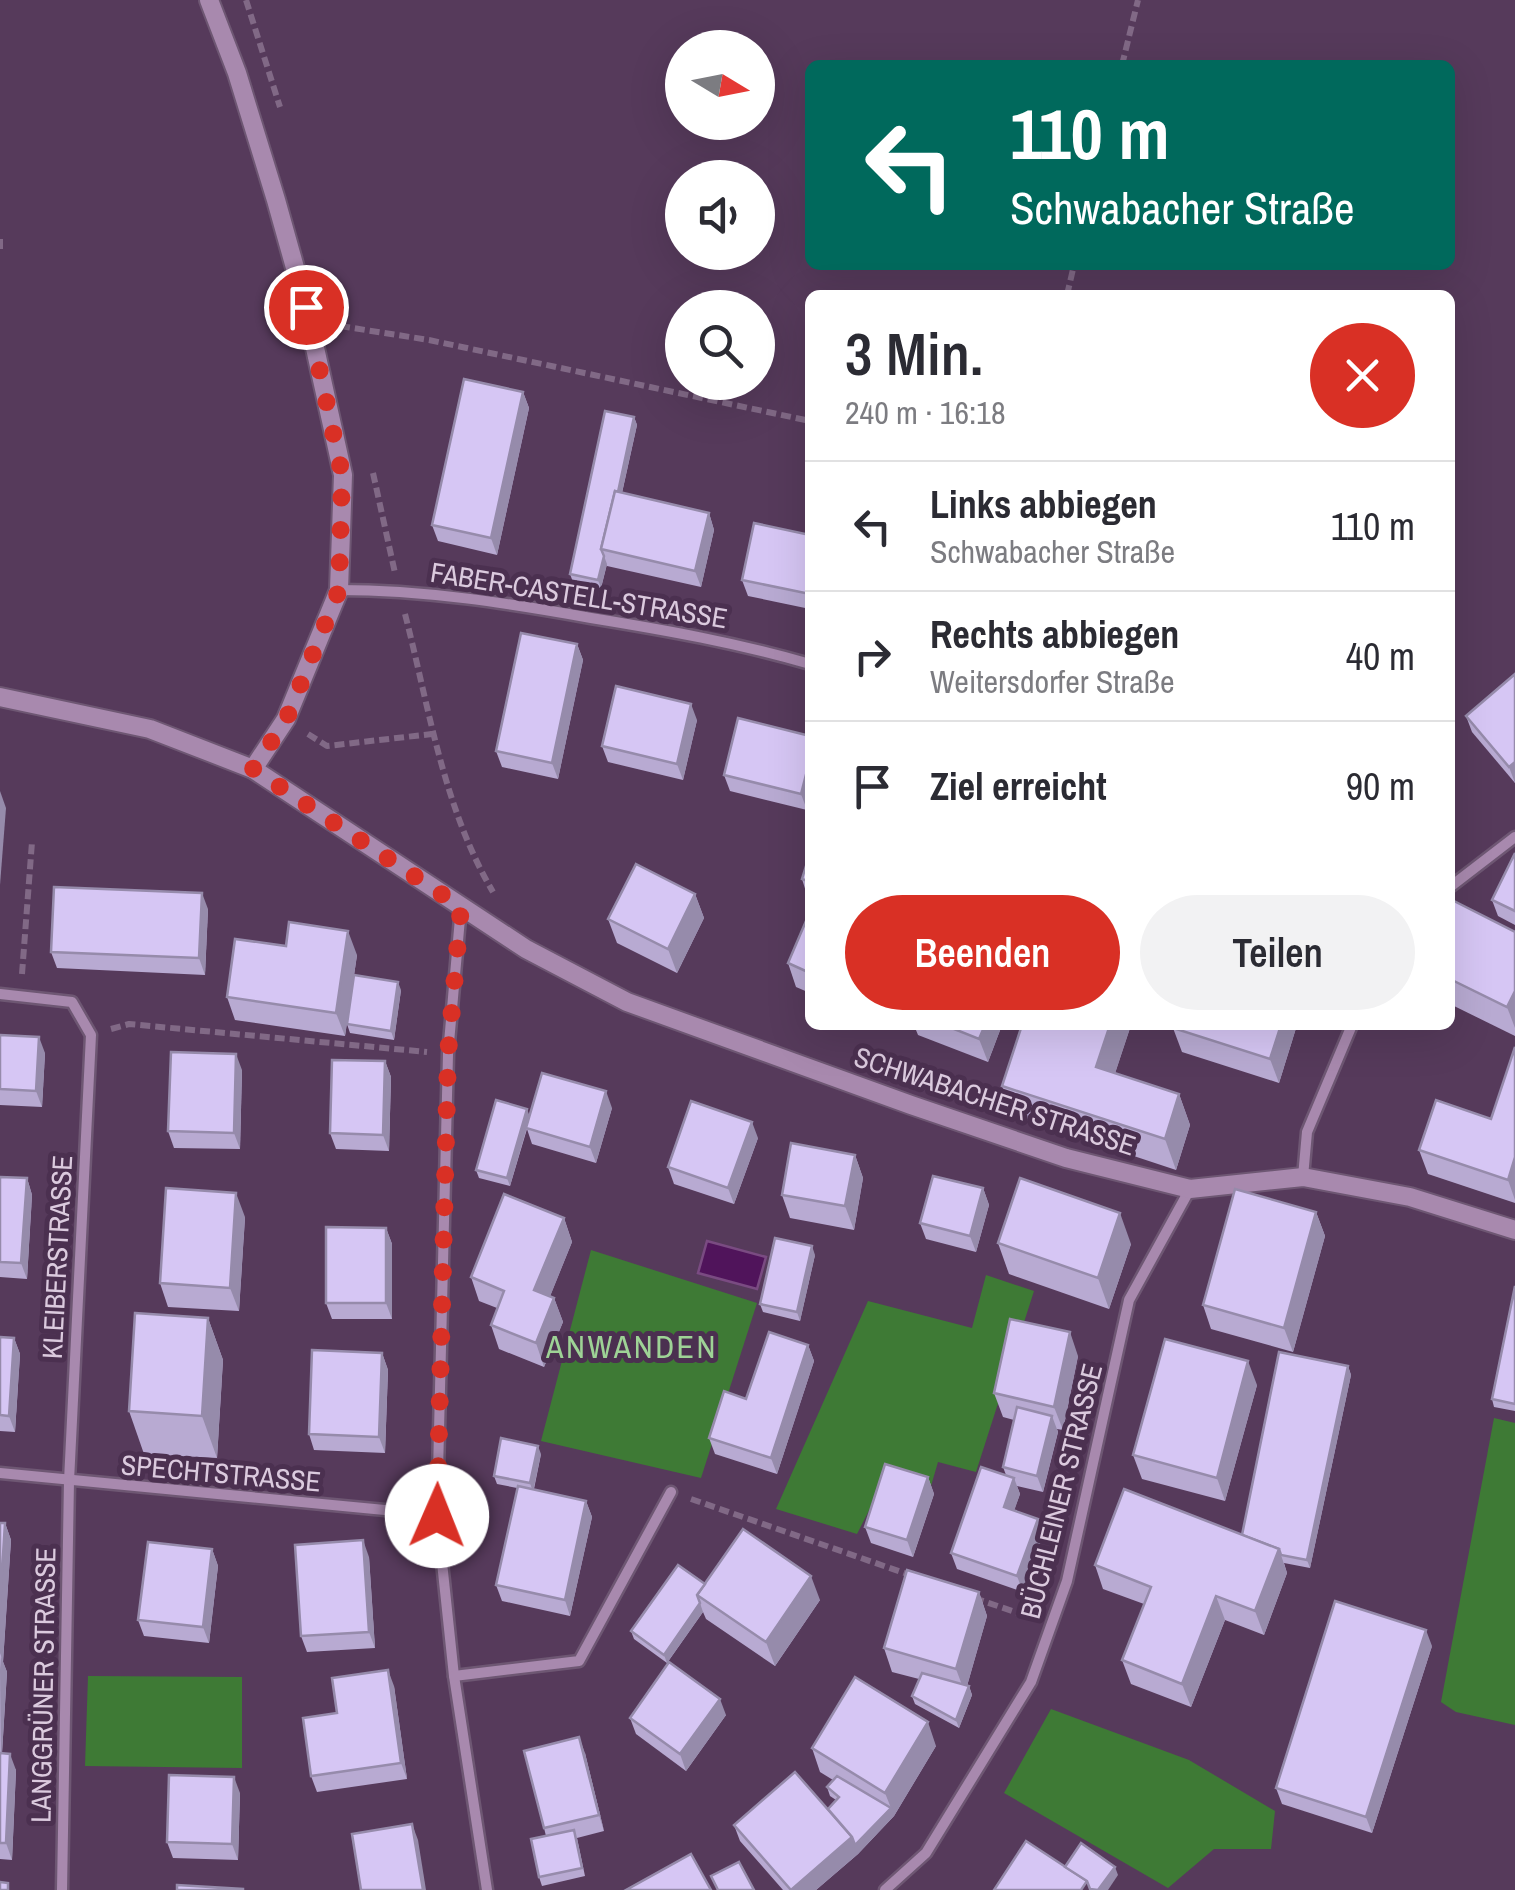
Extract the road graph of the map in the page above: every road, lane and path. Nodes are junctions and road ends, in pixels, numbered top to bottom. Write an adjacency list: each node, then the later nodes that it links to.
1 (209, 0): 13 (street)
2 (246, 0): 5 (path)
3 (1138, 0): 4 (path)
4 (1123, 60)
5 (284, 120)
6 (0, 238): 7 (path)
7 (0, 252)
8 (335, 307): 9 (path)
9 (340, 326): 10 (path); 11 (path)
10 (344, 344)
11 (805, 420)
12 (370, 458): 14 (path)
13 (339, 590): 14 (street, FABER-CASTELL-STRASSE); 17 (street)
14 (399, 590): 15 (street, FABER-CASTELL-STRASSE); 18 (path)
15 (805, 663)
16 (0, 697): 19 (street, SCHWABACHER STRASSE)
17 (286, 720): 18 (path); 19 (street)
18 (432, 734): 23 (path)
19 (253, 769): 24 (street, SCHWABACHER STRASSE)
20 (1515, 837): 22 (street)
21 (32, 842): 26 (path)
22 (1455, 883)
23 (496, 898)
24 (461, 907): 29 (street); 31 (street, SCHWABACHER STRASSE)
25 (0, 994): 26 (street)
26 (21, 996): 28 (street)
27 (1350, 1030): 30 (street)
28 (91, 1035): 29 (path); 34 (street, KLEIBERSTRASSE)
29 (448, 1054): 36 (street)
30 (1302, 1177): 31 (street, SCHWABACHER STRASSE); 32 (street, SCHWABACHER STRASSE)
31 (1190, 1190): 39 (street, BÜCHLEINER STRASSE)
32 (1515, 1230)
33 (0, 1473): 34 (street, SPECHTSTRASSE)
34 (69, 1482): 36 (street, SPECHTSTRASSE); 41 (street, LANGGRÜNER STRASSE)
35 (671, 1492): 37 (path); 40 (street)
36 (437, 1516): 40 (street)
37 (928, 1582)
38 (964, 1594): 39 (path)
39 (1053, 1625): 43 (street, BÜCHLEINER STRASSE)
40 (454, 1676): 42 (street)
41 (62, 1890)
42 (487, 1890)
43 (885, 1890)

